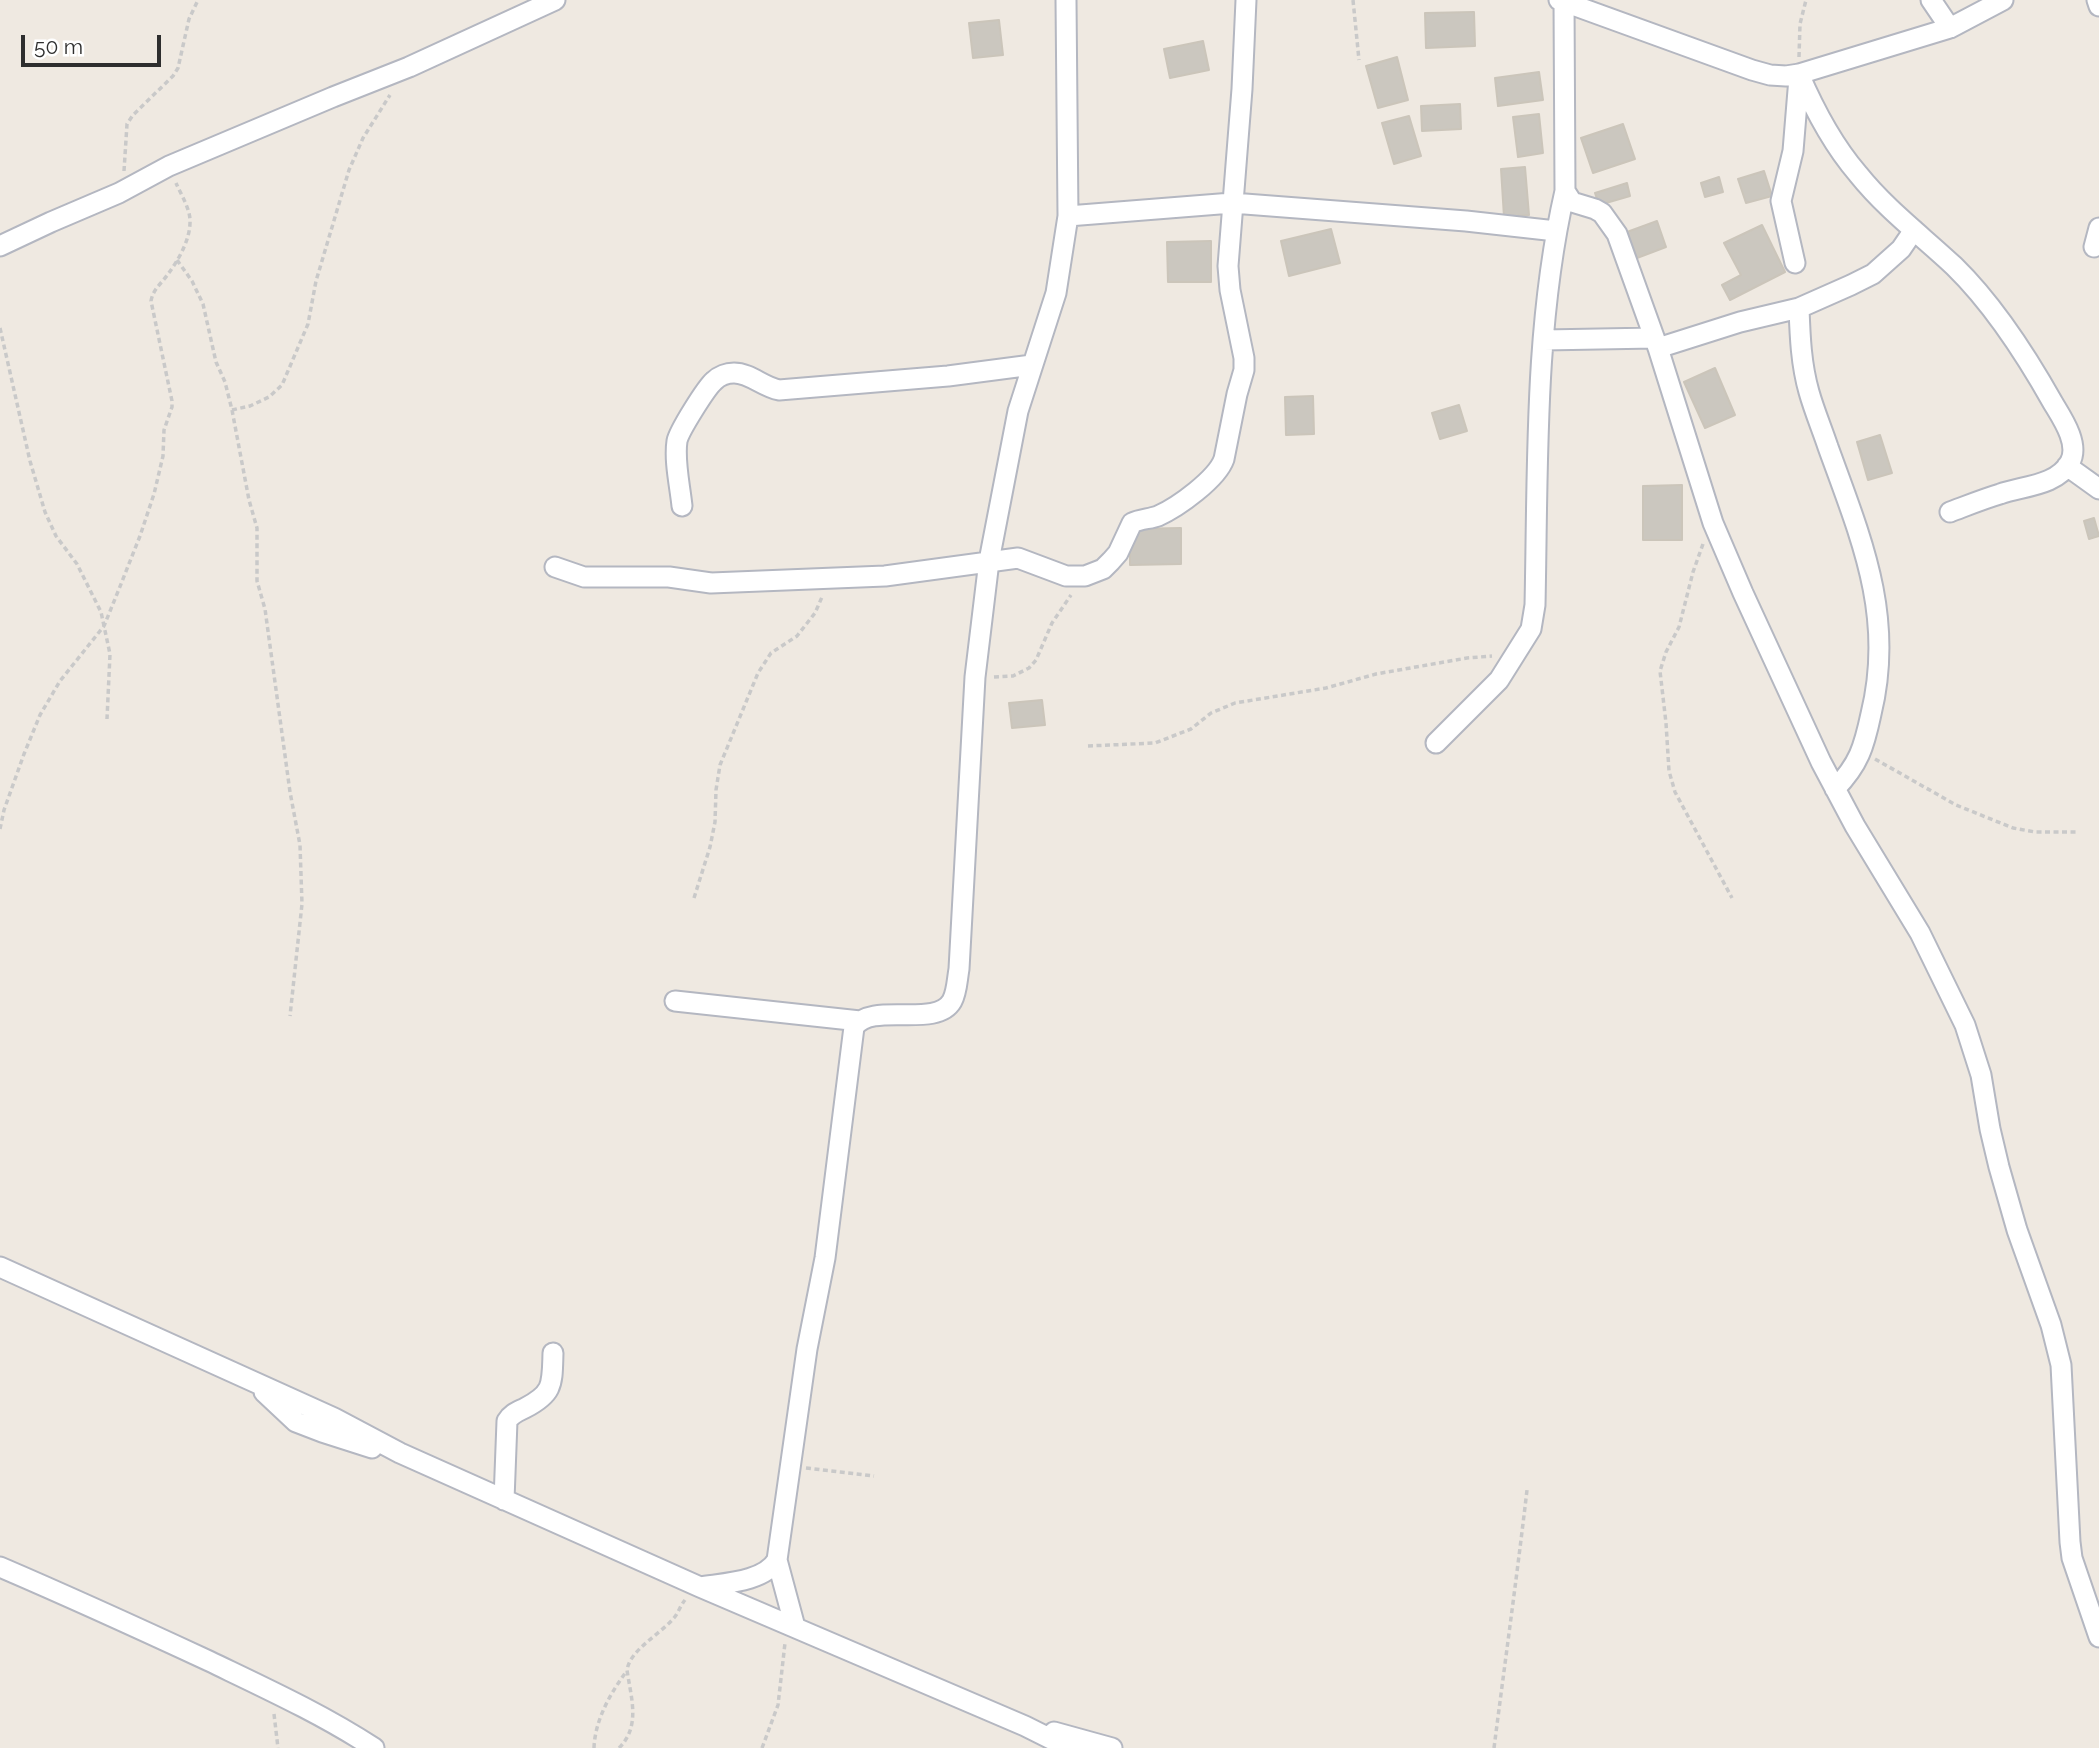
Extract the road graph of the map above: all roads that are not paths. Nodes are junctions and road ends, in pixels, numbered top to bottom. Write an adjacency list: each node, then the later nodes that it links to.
1 (555, 0): 17 (street)
2 (1066, 0): 13 (street)
3 (1246, 0): 12 (street)
4 (1562, 0): 10 (street); 11 (street)
5 (1931, 0): 9 (street)
6 (2003, 0): 9 (street)
7 (2097, 0): 8 (street)
8 (2099, 6)
9 (1950, 28): 10 (street)
10 (1799, 74): 15 (street); 19 (street)
11 (1564, 191): 16 (street); 22 (street)
12 (1232, 203): 13 (street); 16 (street); 28 (street)
13 (1068, 216): 23 (street)
14 (2099, 228): 18 (street)
15 (1914, 230): 20 (street); 24 (street)
16 (1556, 231): 21 (street)
17 (0, 246)
18 (2094, 247)
19 (1795, 263)
20 (1799, 308): 22 (street); 31 (street)
21 (1544, 340): 22 (street); 30 (street)
22 (1656, 343): 31 (street)
23 (1032, 365): 26 (street); 28 (street)
24 (2067, 466): 25 (street); 27 (street)
25 (2099, 489)
26 (682, 506)
27 (1950, 512)
28 (989, 561): 29 (street); 33 (street)
29 (555, 567)
30 (1436, 743)
31 (1835, 789): 41 (street)
32 (675, 1001): 33 (street)
33 (860, 1021): 37 (street)
34 (0, 1267): 36 (street)
35 (552, 1353): 36 (street)
36 (504, 1500): 39 (street)
37 (777, 1560): 39 (street); 40 (street)
38 (0, 1567): 43 (street)
39 (700, 1587): 40 (street)
40 (790, 1626): 42 (street)
41 (2099, 1637)
42 (1025, 1726): 44 (street); 45 (street)
43 (374, 1748)
44 (1069, 1748)
45 (1112, 1748)

